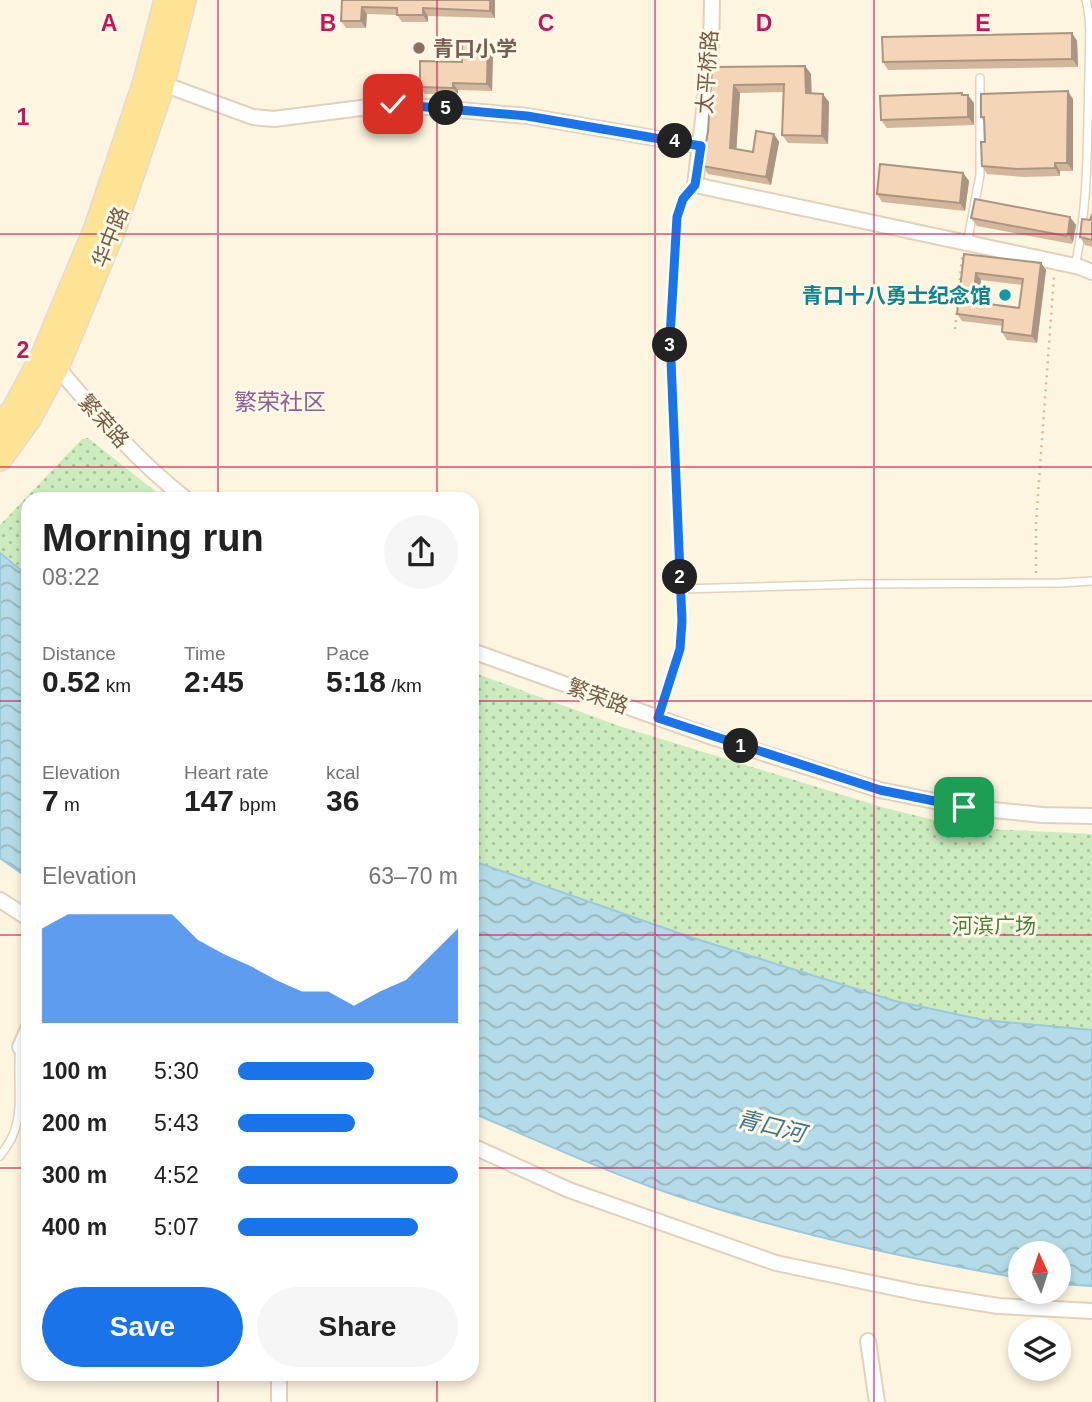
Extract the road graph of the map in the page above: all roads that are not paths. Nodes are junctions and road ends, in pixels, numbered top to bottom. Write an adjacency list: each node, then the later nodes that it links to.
1 (166, 0): 13 (main road, 华中路)
2 (184, 0): 6 (main road, 华中路)
3 (712, 0): 7 (street, 太平桥路)
4 (1086, 0): 10 (lane)
5 (980, 78): 9 (lane)
6 (163, 84): 7 (street); 12 (main road, 华中路)
7 (701, 146): 8 (street, 太平桥路)
8 (695, 185): 9 (street); 17 (lane)
9 (965, 244): 10 (street)
10 (1075, 266): 11 (street)
11 (1092, 272)
12 (57, 367): 14 (main road, 华中路); 15 (street, 繁荣路)
13 (0, 427)
14 (0, 459)
15 (177, 492)
16 (1092, 581): 17 (lane)
17 (680, 589): 19 (lane)
18 (479, 654): 19 (street, 繁荣路)
19 (658, 718): 20 (street, 繁荣路)
20 (1092, 816)
21 (0, 900): 22 (street)
22 (21, 914)
23 (20, 1047): 25 (lane)
24 (479, 1149): 26 (street)
25 (0, 1156)
26 (1092, 1311)
27 (868, 1341): 30 (street)
28 (279, 1381): 29 (street)
29 (279, 1402)
30 (877, 1402)

